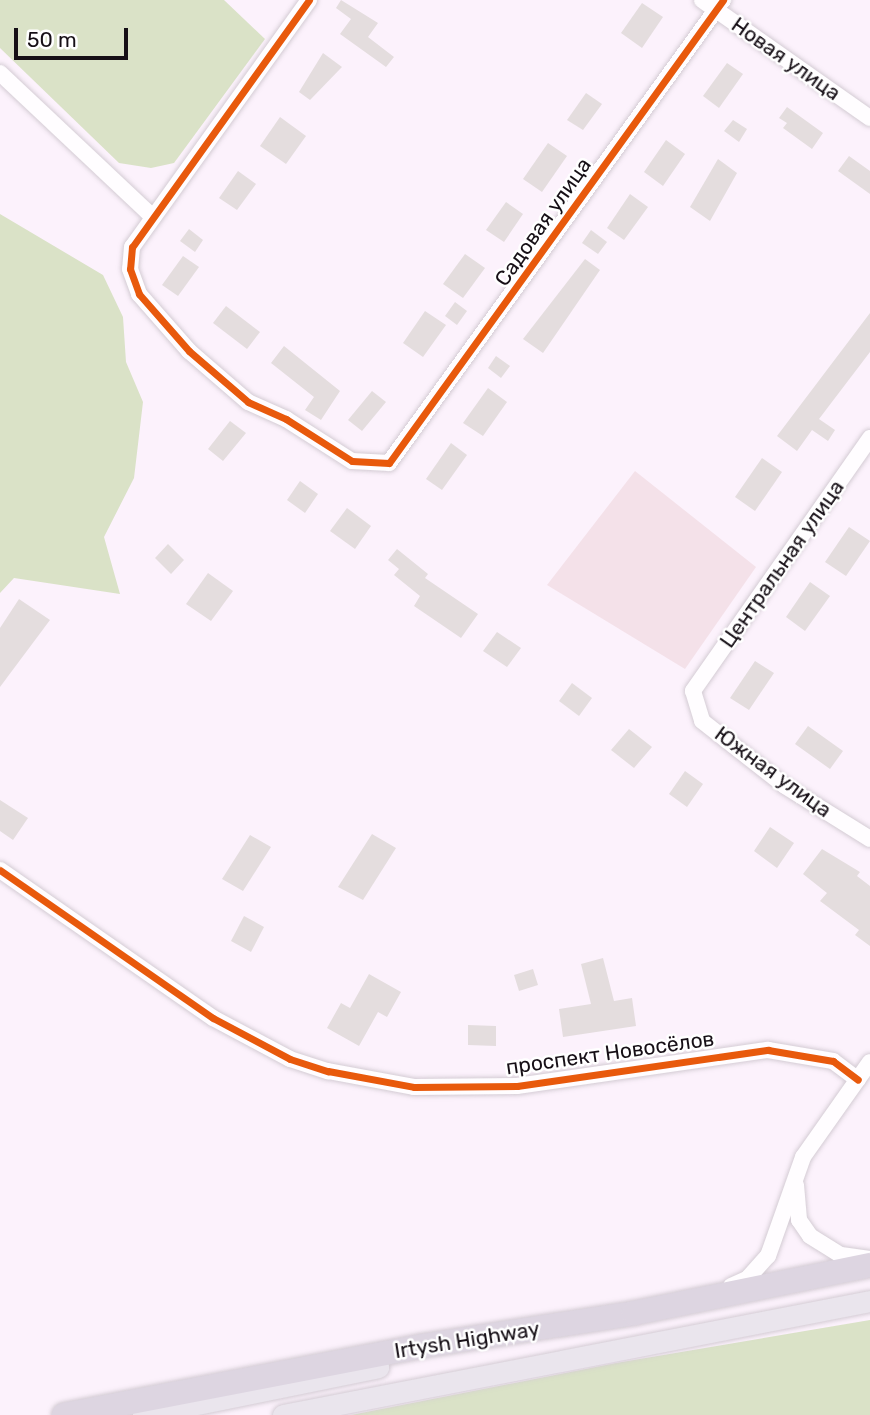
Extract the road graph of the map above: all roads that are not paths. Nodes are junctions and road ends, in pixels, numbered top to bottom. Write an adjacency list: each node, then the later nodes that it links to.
1 (309, 0): 5 (street)
2 (713, 3): 4 (street, Новая улица); 5 (street, Садовая улица)
3 (0, 73): 5 (street)
4 (870, 118)
5 (153, 217)
6 (870, 438): 7 (street, Центральная улица)
7 (693, 691): 8 (street, Южная улица)
8 (870, 839)
9 (0, 870): 11 (street, проспект Новосёлов)
10 (870, 1062): 11 (street)
11 (858, 1080): 12 (street)
12 (797, 1169): 13 (street); 15 (street)
13 (870, 1259)
14 (870, 1265): 15 (highway, Irtysh Highway)
15 (701, 1300): 17 (highway, Irtysh Highway)
16 (870, 1301): 20 (main road)
17 (634, 1313): 18 (highway, Irtysh Highway); 19 (main road)
18 (64, 1415)
19 (143, 1415)
20 (283, 1415)

